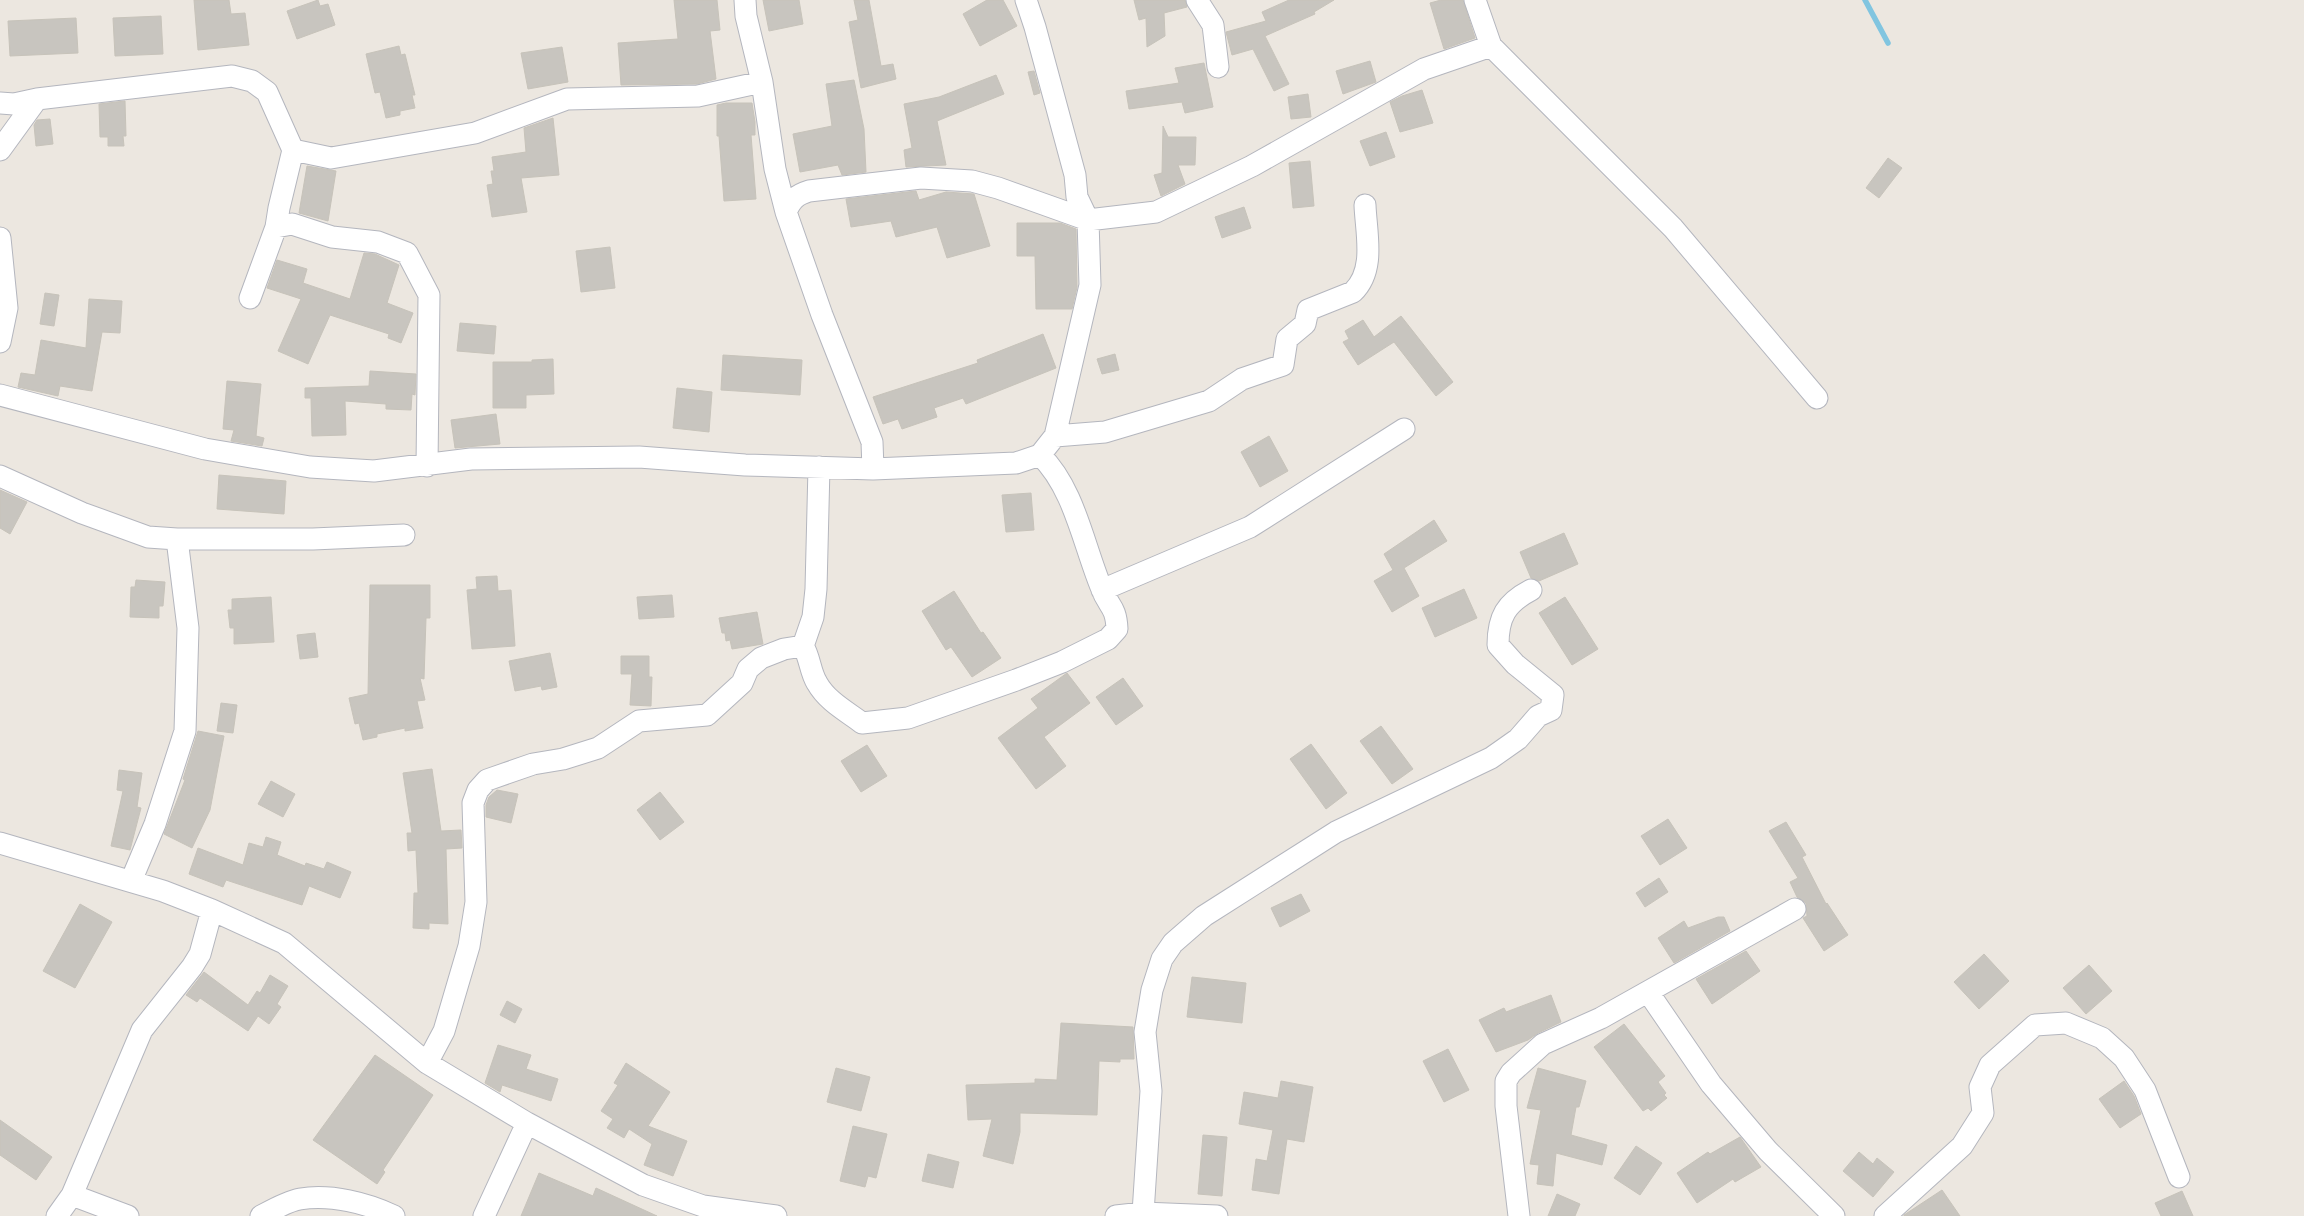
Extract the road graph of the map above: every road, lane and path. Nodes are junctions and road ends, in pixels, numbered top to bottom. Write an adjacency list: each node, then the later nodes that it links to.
1 (745, 0): 7 (street)
2 (1026, 0): 14 (street)
3 (1197, 0): 6 (street)
4 (1475, 0): 5 (street)
5 (1491, 46): 14 (street); 20 (street)
6 (1218, 67)
7 (762, 82): 11 (street); 13 (street)
8 (37, 99): 9 (street); 10 (street); 11 (street)
9 (0, 103)
10 (0, 150)
11 (293, 150): 15 (street)
12 (1364, 205): 22 (street)
13 (786, 212): 14 (street); 26 (street)
14 (1088, 220): 22 (street)
15 (276, 227): 17 (street); 24 (street)
16 (0, 238): 18 (street)
17 (250, 298)
18 (0, 342)
19 (0, 395): 24 (street)
20 (1817, 398)
21 (1404, 429): 30 (street)
22 (1055, 436): 23 (street)
23 (1040, 455): 26 (street); 30 (street)
24 (427, 466): 25 (street)
25 (819, 467): 26 (street); 32 (street)
26 (873, 468)
27 (0, 476): 29 (street)
28 (404, 535): 29 (street)
29 (177, 539): 34 (street)
30 (1102, 590): 32 (street)
31 (1531, 590): 43 (street)
32 (803, 646): 38 (street)
33 (0, 843): 34 (street)
34 (131, 881): 36 (street)
35 (1795, 909): 37 (street)
36 (212, 910): 38 (street); 41 (street)
37 (1648, 992): 52 (street); 53 (street)
38 (427, 1063): 39 (street)
39 (527, 1123): 42 (street); 48 (street)
40 (2179, 1177): 54 (street)
41 (72, 1195): 44 (street); 45 (street)
42 (703, 1211): 49 (street)
43 (1142, 1213): 50 (street); 51 (street)
44 (57, 1216)
45 (128, 1216)
46 (261, 1216): 47 (street)
47 (394, 1216)
48 (484, 1216)
49 (776, 1216)
50 (1116, 1216)
51 (1217, 1216)
52 (1519, 1216)
53 (1834, 1216)
54 (1885, 1216)

